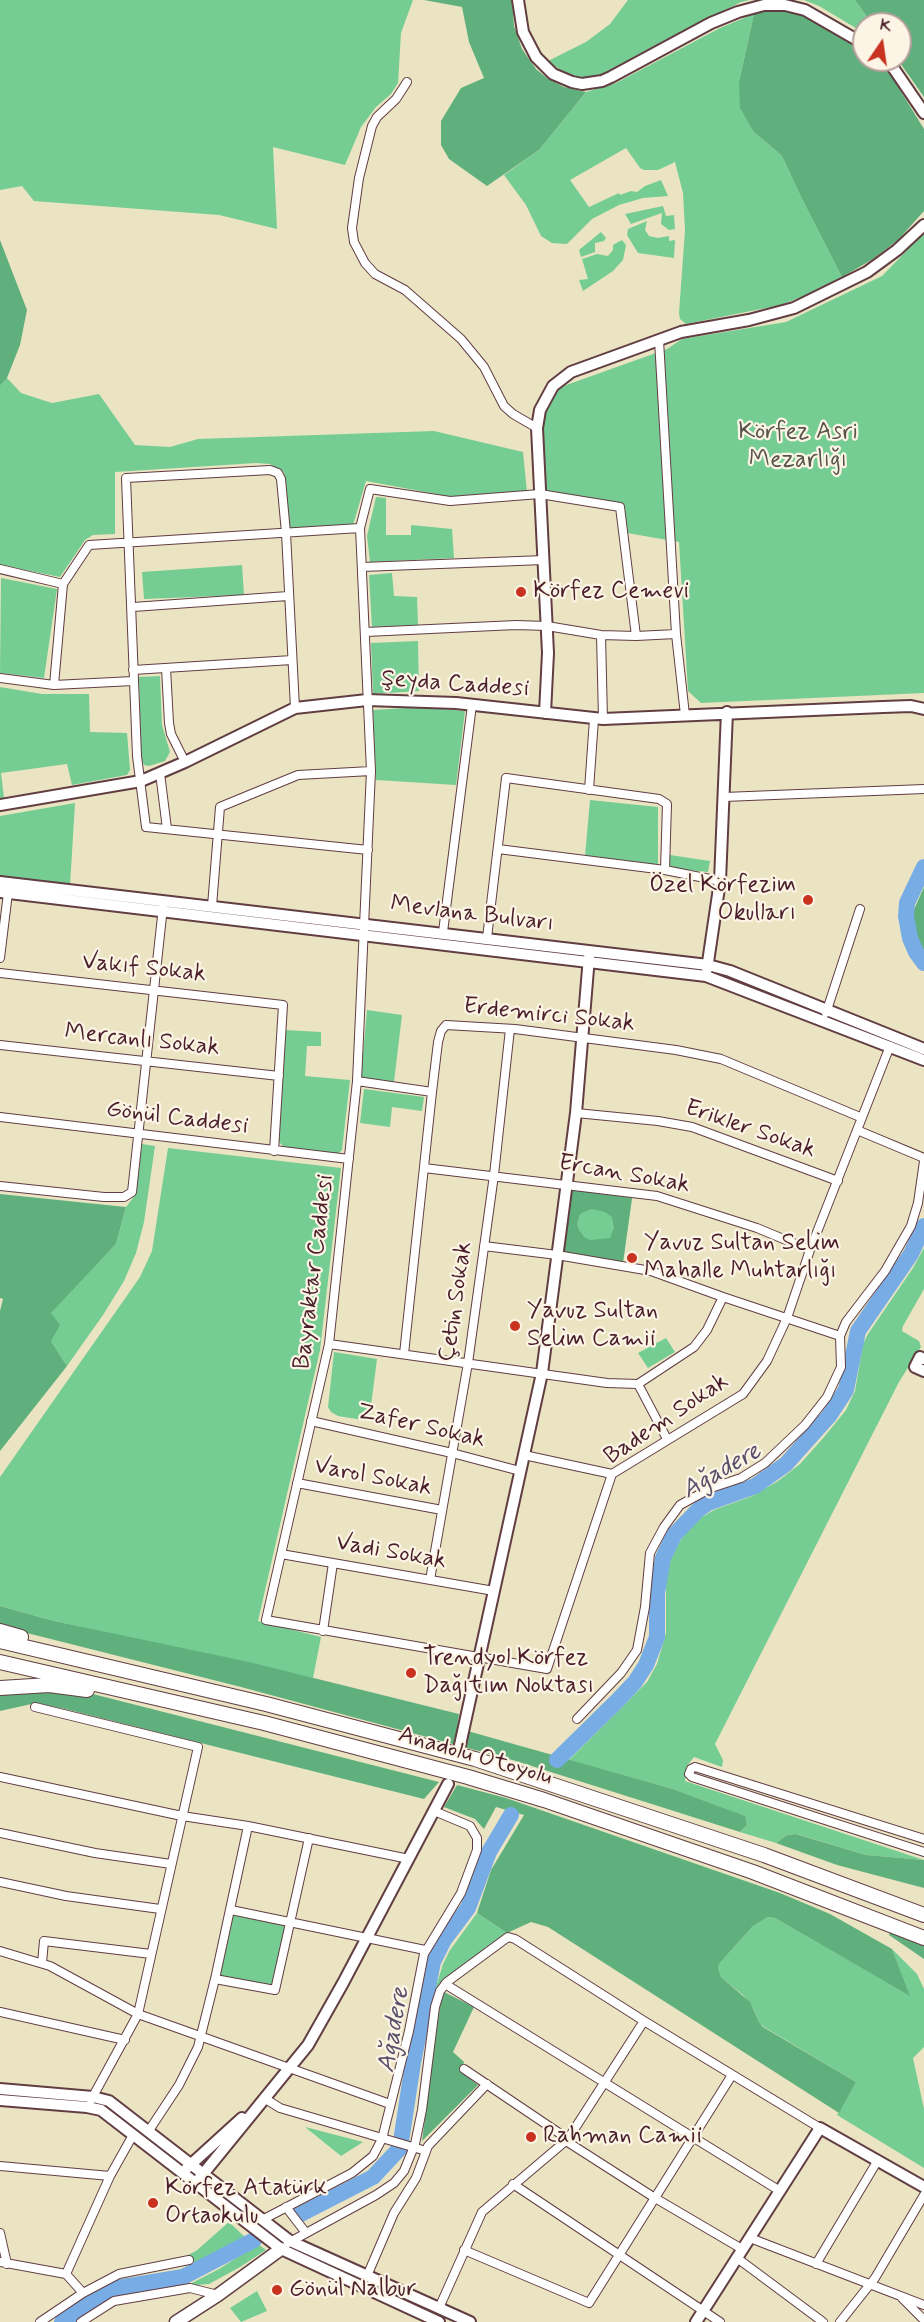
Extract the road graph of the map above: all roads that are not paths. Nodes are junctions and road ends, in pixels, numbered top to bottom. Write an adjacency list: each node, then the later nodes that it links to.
1 (518, 0): 2 (street)
2 (852, 37)
3 (896, 72): 5 (street)
4 (408, 82): 8 (street)
5 (924, 113)
6 (924, 225): 7 (street)
7 (659, 340): 8 (street); 21 (street)
8 (537, 428): 9 (street)
9 (540, 494): 10 (street, Bayraktar Caddesi); 13 (street); 23 (street)
10 (360, 528): 11 (street); 14 (street, Bayraktar Caddesi)
11 (286, 532): 12 (street); 12 (street); 17 (street)
12 (129, 542): 16 (street); 18 (street)
13 (544, 560): 14 (street); 19 (street)
14 (362, 567): 20 (street, Bayraktar Caddesi)
15 (0, 569): 16 (street)
16 (63, 584): 29 (street)
17 (288, 596): 18 (street); 24 (street)
18 (133, 607): 26 (street)
19 (547, 626): 20 (street); 22 (street); 35 (street)
20 (366, 632): 30 (street, Bayraktar Caddesi)
21 (676, 634): 23 (street); 36 (street)
22 (602, 635): 23 (street); 37 (street)
23 (636, 636)
24 (292, 660): 25 (street); 32 (street)
25 (166, 668): 26 (street); 38 (street)
26 (133, 670): 28 (street)
27 (0, 678): 29 (street)
28 (133, 681): 29 (street); 41 (street)
29 (54, 685)
30 (367, 700): 31 (street, Şeyda Caddesi); 32 (street, Şeyda Caddesi); 39 (street, Bayraktar Caddesi)
31 (472, 705): 35 (street, Şeyda Caddesi); 58 (street)
32 (295, 708): 38 (street, Şeyda Caddesi)
33 (924, 709): 34 (street, Şeyda Caddesi)
34 (727, 712): 36 (street, Şeyda Caddesi); 44 (street)
35 (546, 713): 37 (street, Şeyda Caddesi)
36 (685, 715): 37 (street, Şeyda Caddesi)
37 (598, 719): 43 (street)
38 (184, 762): 40 (street, Şeyda Caddesi)
39 (371, 771): 47 (street); 49 (street, Bayraktar Caddesi)
40 (160, 773): 41 (street, Şeyda Caddesi); 46 (street)
41 (141, 781): 45 (street, Şeyda Caddesi); 46 (street)
42 (924, 789): 44 (street)
43 (589, 790): 48 (street); 50 (street)
44 (724, 797): 51 (street)
45 (0, 805)
46 (167, 829): 47 (street)
47 (217, 834): 49 (street); 55 (street)
48 (498, 849): 50 (street); 59 (street)
49 (368, 850): 57 (street, Bayraktar Caddesi)
50 (665, 870): 51 (street)
51 (720, 881): 62 (street)
52 (0, 882): 54 (street, Mevlana Bulvarı)
53 (4, 893): 54 (street, Mevlana Bulvarı); 61 (street)
54 (163, 905): 55 (street, Mevlana Bulvarı); 57 (street, Mevlana Bulvarı); 64 (street)
55 (212, 906): 57 (street, Mevlana Bulvarı)
56 (860, 909): 65 (street)
57 (365, 929): 58 (street, Mevlana Bulvarı); 60 (street, Mevlana Bulvarı); 74 (street, Bayraktar Caddesi)
58 (443, 932): 59 (street, Mevlana Bulvarı)
59 (487, 938): 60 (street, Mevlana Bulvarı)
60 (590, 956): 62 (street, Mevlana Bulvarı); 67 (street)
61 (0, 958)
62 (707, 970): 65 (street, Mevlana Bulvarı)
63 (0, 973): 64 (street, Vakıf Sokak)
64 (154, 990): 72 (street); 73 (street, Vakıf Sokak)
65 (826, 1015): 69 (street, Mevlana Bulvarı); 70 (street, Mevlana Bulvarı)
66 (510, 1029): 67 (street, Erdemirci Sokak); 75 (street, Erdemirci Sokak); 85 (street, Çetin Sokak)
67 (582, 1037): 76 (street); 78 (street, Erdemirci Sokak)
68 (0, 1045): 72 (street, Mercanlı Sokak)
69 (890, 1046): 71 (street, Mevlana Bulvarı); 78 (street, Badem Sokak)
70 (924, 1049)
71 (924, 1060)
72 (146, 1061): 73 (street, Mercanlı Sokak); 80 (street)
73 (279, 1077): 81 (street)
74 (357, 1081): 75 (street); 82 (street, Bayraktar Caddesi)
75 (432, 1092): 84 (street, Erdemirci Sokak)
76 (576, 1113): 86 (street, Erikler Sokak); 87 (street)
77 (0, 1117): 80 (street, Gönül Caddesi)
78 (860, 1117): 79 (street, Badem Sokak)
79 (856, 1130): 83 (street); 86 (street, Badem Sokak)
80 (139, 1134): 81 (street, Gönül Caddesi); 88 (street)
81 (274, 1151): 82 (street, Gönül Caddesi)
82 (349, 1159): 95 (street, Bayraktar Caddesi)
83 (924, 1160): 94 (street)
84 (424, 1168): 85 (street, Ercan Sokak); 96 (street, Erdemirci Sokak)
85 (494, 1175): 87 (street, Ercan Sokak); 89 (street, Çetin Sokak)
86 (838, 1181): 90 (street, Badem Sokak)
87 (567, 1184): 90 (street, Ercan Sokak); 91 (street)
88 (0, 1186)
89 (484, 1246): 91 (street); 98 (street, Çetin Sokak)
90 (810, 1250): 93 (street, Badem Sokak)
91 (557, 1255): 92 (street); 100 (street)
92 (723, 1297): 93 (street); 101 (street)
93 (787, 1318): 94 (street); 103 (street, Badem Sokak)
94 (840, 1336): 123 (street)
95 (329, 1344): 96 (street); 102 (street, Bayraktar Caddesi)
96 (404, 1354): 98 (street)
97 (924, 1359): 99 (street)
98 (468, 1363): 100 (street); 104 (street, Çetin Sokak)
99 (924, 1371)
100 (542, 1372): 101 (street); 105 (street)
101 (638, 1384): 103 (street)
102 (311, 1421): 104 (street, Zafer Sokak); 108 (street, Bayraktar Caddesi)
103 (667, 1439): 107 (street, Badem Sokak)
104 (452, 1453): 106 (street, Zafer Sokak); 109 (street, Çetin Sokak)
105 (524, 1455): 106 (street); 107 (street)
106 (520, 1471): 113 (street)
107 (612, 1474): 117 (street, Badem Sokak)
108 (297, 1483): 109 (street, Varol Sokak); 110 (street, Bayraktar Caddesi)
109 (442, 1510): 112 (street, Çetin Sokak)
110 (281, 1554): 111 (street, Vadi Sokak); 115 (street, Bayraktar Caddesi)
111 (333, 1563): 112 (street, Vadi Sokak); 115 (street)
112 (430, 1580): 113 (street, Vadi Sokak)
113 (494, 1591): 117 (street)
114 (0, 1631): 121 (highway)
115 (323, 1631): 117 (street)
116 (0, 1641): 121 (highway, Anadolu Otoyolu)
117 (480, 1658): 124 (street)
118 (0, 1662): 120 (highway, Anadolu Otoyolu)
119 (0, 1688): 120 (highway)
120 (165, 1699): 142 (highway, Anadolu Otoyolu)
121 (266, 1704): 139 (highway, Anadolu Otoyolu)
122 (35, 1707): 128 (street)
123 (577, 1719)
124 (460, 1745)
125 (0, 1777): 128 (street)
126 (448, 1785): 127 (street)
127 (434, 1811): 134 (street); 143 (street)
128 (182, 1816): 129 (street); 135 (street)
129 (248, 1826): 131 (street); 138 (street)
130 (0, 1833): 135 (street)
131 (309, 1838): 134 (street); 140 (street)
132 (924, 1839): 133 (street)
133 (924, 1852)
134 (409, 1859): 141 (street)
135 (171, 1864): 137 (street)
136 (0, 1882): 137 (street)
137 (160, 1910): 145 (street)
138 (231, 1910): 140 (street); 147 (street)
139 (924, 1916)
140 (291, 1922): 141 (street); 147 (street)
141 (368, 1938): 143 (street); 154 (street)
142 (924, 1938)
143 (425, 1950): 163 (street)
144 (0, 1951): 146 (street)
145 (151, 1954): 146 (street); 150 (street)
146 (42, 1963): 150 (street)
147 (215, 1979): 152 (street)
148 (446, 1984): 151 (street); 157 (street); 170 (street)
149 (0, 2012): 153 (street)
150 (138, 2014): 152 (street); 153 (street)
151 (644, 2021): 156 (street); 157 (street)
152 (201, 2037): 154 (street); 165 (street)
153 (125, 2040): 162 (street)
154 (289, 2069): 160 (street); 163 (street)
155 (464, 2069): 158 (street)
156 (732, 2075): 164 (street); 167 (street)
157 (604, 2083): 167 (street); 169 (street)
158 (487, 2084): 169 (street); 171 (street)
159 (0, 2089): 162 (street)
160 (264, 2098): 168 (street); 173 (street); 177 (street)
161 (0, 2100): 162 (street)
162 (90, 2102): 165 (street); 166 (street)
163 (390, 2104): 168 (street)
164 (820, 2128): 172 (street); 180 (street)
165 (148, 2132): 173 (street)
166 (133, 2135): 175 (street); 176 (street)
167 (692, 2137): 180 (street); 182 (street)
168 (382, 2139): 170 (street); 183 (street)
169 (567, 2140): 178 (street); 182 (street)
170 (411, 2147): 171 (street); 186 (street)
171 (426, 2151): 196 (street)
172 (878, 2160): 179 (street); 194 (street)
173 (191, 2165): 175 (street); 177 (street)
174 (0, 2166): 176 (street)
175 (182, 2173): 177 (street)
176 (110, 2176): 195 (street)
177 (199, 2179): 184 (street); 188 (street)
178 (513, 2184): 189 (street); 191 (street)
179 (924, 2187)
180 (780, 2191): 187 (street)
181 (924, 2195): 197 (street)
182 (655, 2198): 190 (street); 191 (street)
183 (286, 2207): 184 (street); 186 (street)
184 (262, 2220): 188 (street)
185 (0, 2233): 193 (street)
186 (306, 2233): 188 (street)
187 (750, 2238): 190 (street); 194 (street)
188 (286, 2245): 196 (street); 199 (main road); 205 (street)
189 (464, 2250): 191 (street); 202 (street)
190 (739, 2254): 203 (street); 212 (street)
191 (619, 2256): 203 (street)
192 (189, 2260): 198 (street)
193 (3, 2263): 195 (street)
194 (816, 2265): 197 (street)
195 (66, 2274): 198 (street)
196 (367, 2276): 202 (street)
197 (870, 2285): 200 (street); 213 (street)
198 (83, 2293): 206 (street)
199 (218, 2295): 207 (street); 208 (main road)
200 (901, 2297): 201 (street); 204 (street)
201 (924, 2305)
202 (439, 2308): 205 (street); 209 (street)
203 (703, 2310): 210 (street); 211 (street)
204 (919, 2319)
205 (436, 2321)
206 (40, 2322)
207 (81, 2322)
208 (176, 2322)
209 (470, 2322)
210 (696, 2322)
211 (720, 2322)
212 (823, 2322)
213 (840, 2322)

